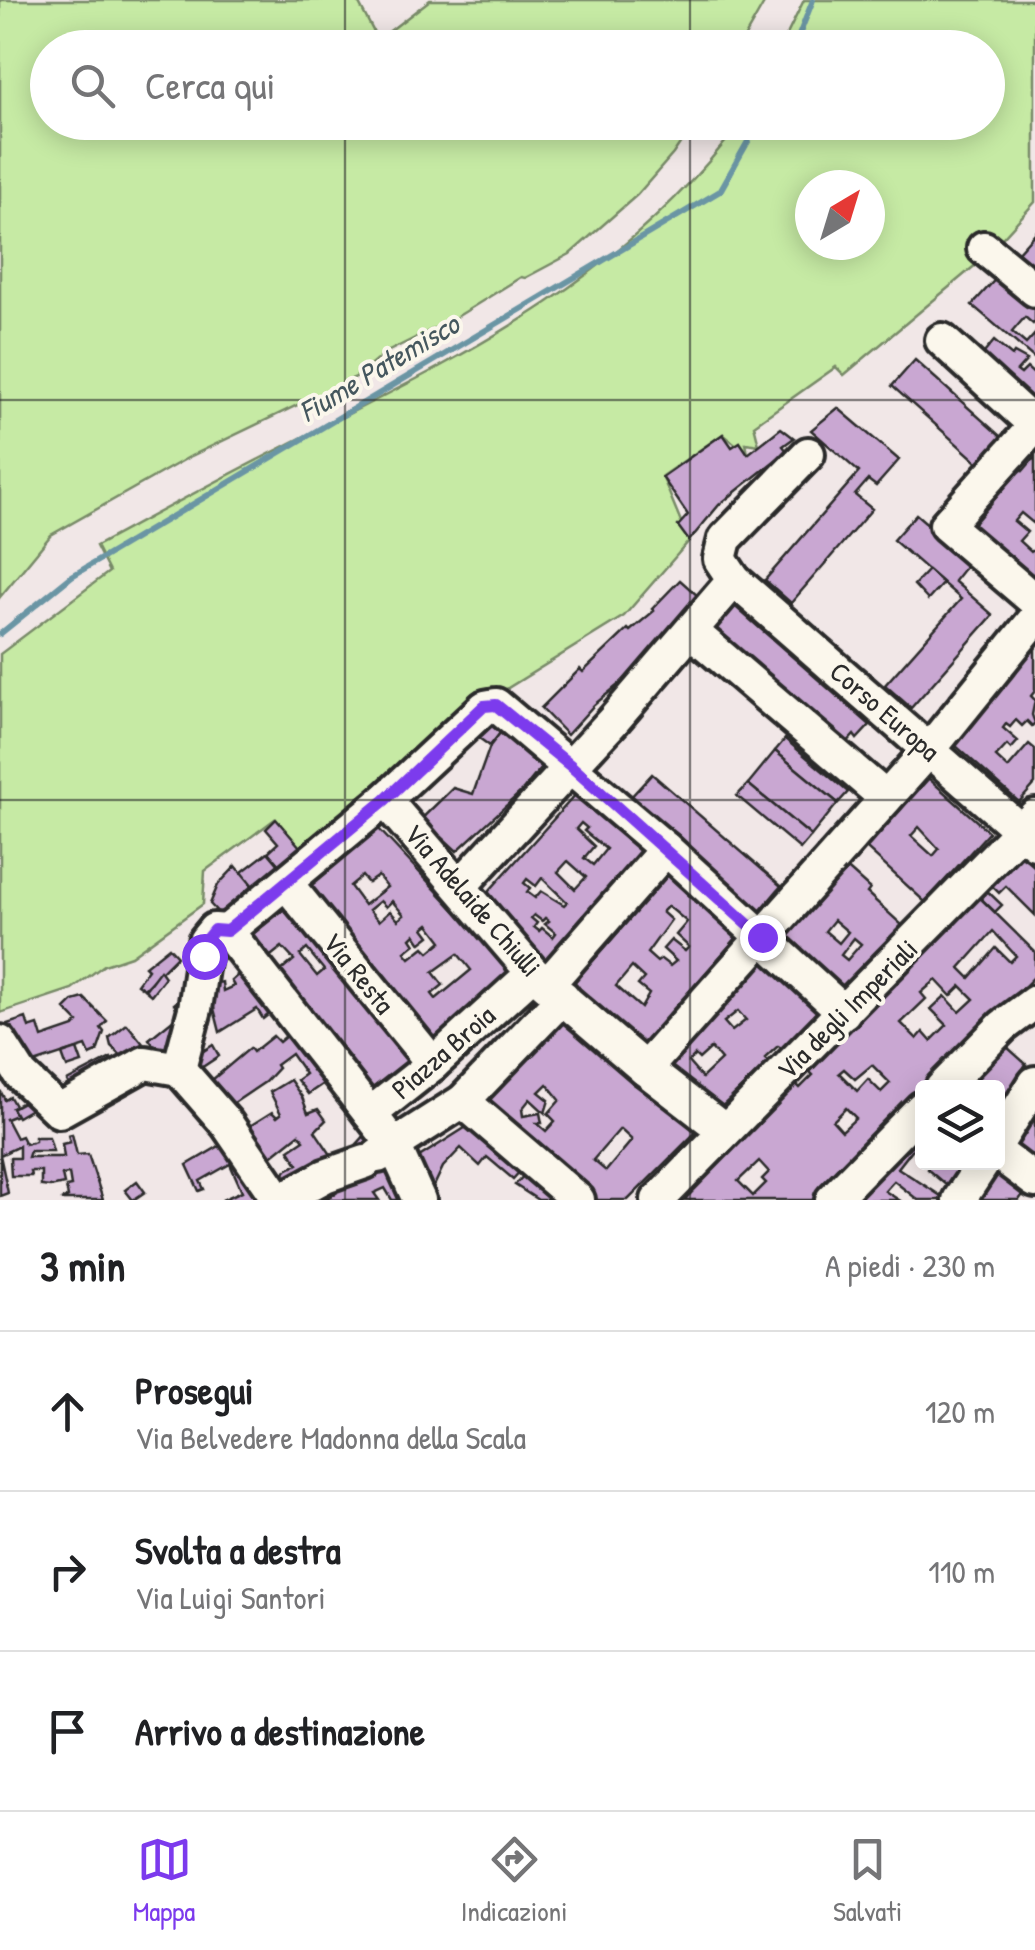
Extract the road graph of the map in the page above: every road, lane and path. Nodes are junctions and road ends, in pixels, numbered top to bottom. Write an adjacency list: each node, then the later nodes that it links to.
1 (984, 248): 2 (street)
2 (1035, 290)
3 (942, 340): 4 (street)
4 (1035, 425): 7 (street)
5 (808, 454): 6 (street)
6 (734, 580): 9 (street); 10 (street, Corso Europa)
7 (1035, 601)
8 (1035, 619): 10 (street)
9 (692, 631): 11 (street); 12 (street)
10 (929, 750): 12 (street); 14 (street, Corso Europa)
11 (571, 766): 13 (street); 15 (street); 17 (street)
12 (886, 798): 19 (street)
13 (385, 800): 16 (street); 17 (street, Via Adelaide Chiulli)
14 (1031, 830): 22 (street, Via degli Imperiali)
15 (666, 849): 19 (street); 20 (street)
16 (286, 883): 18 (street); 24 (street, Via Resta)
17 (461, 885): 20 (street, Via Adelaide Chiulli)
18 (227, 931): 25 (street); 30 (street)
19 (762, 937): 22 (street); 26 (street)
20 (548, 985): 24 (street, Piazza Broia); 26 (street, Via Adelaide Chiulli); 29 (street, Piazza Broia)
21 (1035, 1002): 27 (street)
22 (844, 1012): 33 (street, Via degli Imperiali)
23 (0, 1042): 25 (street)
24 (433, 1064): 30 (street, Piazza Broia)
25 (179, 1068): 38 (street)
26 (645, 1069): 33 (street, Via Adelaide Chiulli)
27 (950, 1080)
28 (1035, 1082): 32 (street)
29 (463, 1101): 34 (street, Piazza Broia); 40 (street)
30 (370, 1114): 34 (street, Piazza Broia)
31 (915, 1115): 42 (street)
32 (1005, 1131)
33 (725, 1132): 41 (street, Via degli Imperiali)
34 (376, 1155): 38 (street); 39 (street)
35 (1005, 1158): 37 (street)
36 (979, 1170): 43 (street)
37 (1035, 1181)
38 (280, 1200)
39 (419, 1200)
40 (578, 1200)
41 (658, 1200)
42 (832, 1200)
43 (959, 1200)

